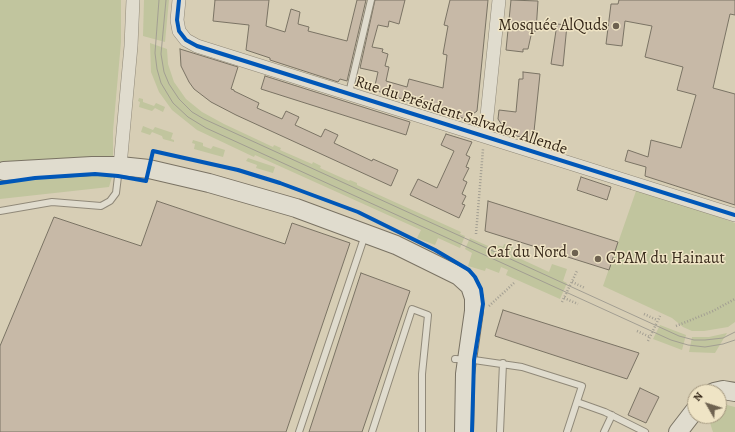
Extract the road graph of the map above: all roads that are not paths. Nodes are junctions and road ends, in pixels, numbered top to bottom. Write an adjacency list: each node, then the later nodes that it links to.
1 (133, 0): 7 (street)
2 (179, 0): 5 (street, Rue du Président Salvador Allende)
3 (371, 0): 5 (lane)
4 (499, 0): 6 (street)
5 (349, 93): 6 (street, Rue du Président Salvador Allende)
6 (484, 135): 10 (street, Rue du Président Salvador Allende)
7 (120, 160): 8 (main road); 9 (lane); 11 (main road)
8 (2, 172)
9 (0, 211)
10 (735, 215)
11 (366, 231): 12 (main road); 19 (lane)
12 (461, 359): 13 (lane); 22 (main road); 23 (main road)
13 (502, 363): 16 (lane); 24 (lane)
14 (735, 380): 15 (main road)
15 (727, 387)
16 (577, 402): 17 (lane); 25 (lane)
17 (612, 415): 26 (lane); 27 (lane)
18 (687, 420): 28 (main road)
19 (299, 432)
20 (372, 432): 21 (lane)
21 (422, 432)
22 (452, 432)
23 (464, 432)
24 (500, 432)
25 (567, 432)
26 (604, 432)
27 (645, 432)
28 (678, 432)

